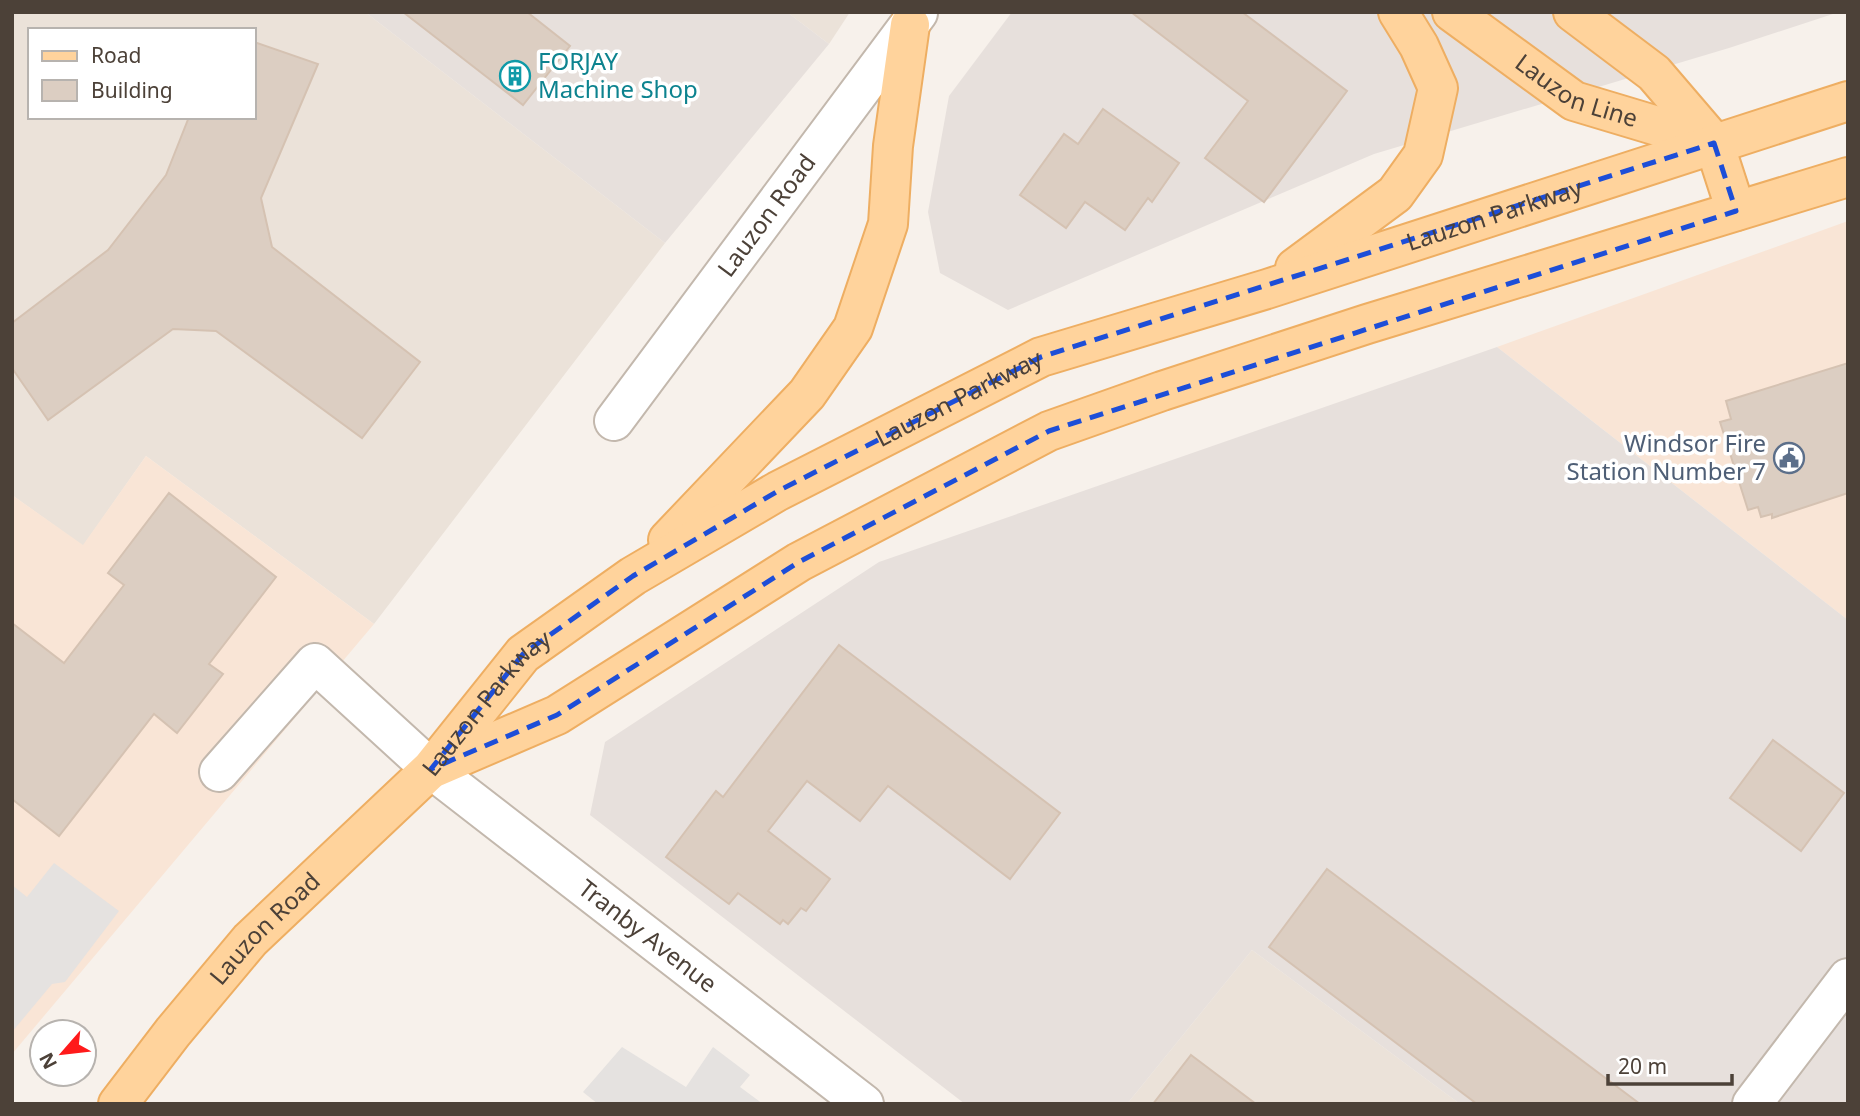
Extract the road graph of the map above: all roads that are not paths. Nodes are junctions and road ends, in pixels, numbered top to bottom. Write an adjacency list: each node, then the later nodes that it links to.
1 (1398, 12): 9 (main road)
2 (1452, 12): 6 (main road, Lauzon Line)
3 (1573, 12): 6 (main road, Lauzon Line)
4 (915, 18): 10 (street, Lauzon Road); 11 (main road)
5 (1848, 101): 6 (main road, Lauzon Parkway)
6 (1714, 143): 8 (main road, Lauzon Line); 9 (main road, Lauzon Parkway)
7 (1848, 177): 8 (main road, Lauzon Parkway)
8 (1736, 211): 12 (main road, Lauzon Parkway)
9 (1267, 289): 11 (main road, Lauzon Parkway)
10 (614, 421)
11 (633, 576): 12 (main road, Lauzon Parkway)
12 (431, 769): 13 (street, Tranby Avenue); 15 (main road, Lauzon Road); 16 (street, Tranby Avenue)
13 (219, 772)
14 (1848, 978): 17 (street)
15 (118, 1104)
16 (864, 1104)
17 (1752, 1104)

